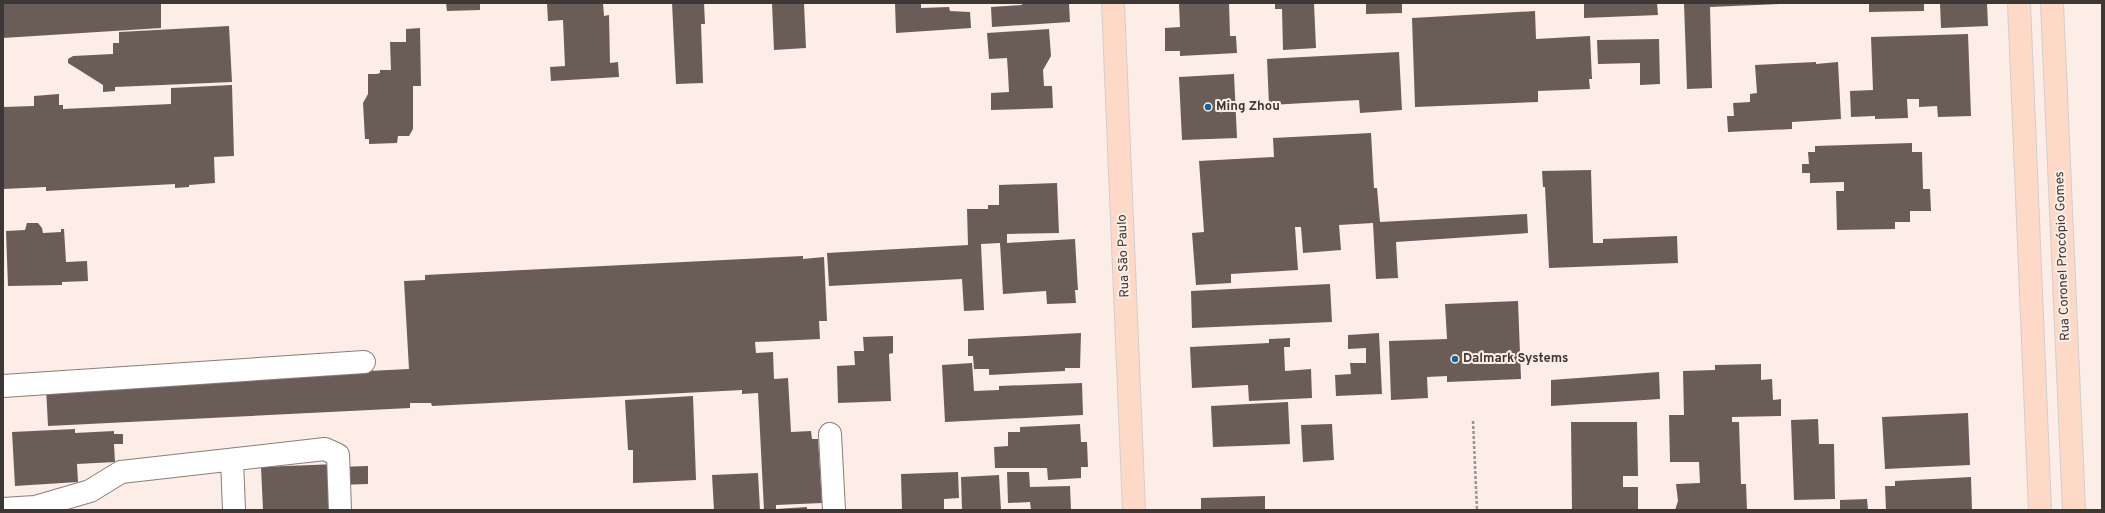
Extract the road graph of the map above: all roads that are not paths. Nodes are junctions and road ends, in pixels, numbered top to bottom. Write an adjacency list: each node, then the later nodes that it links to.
1 (1113, 3): 12 (main road, Rua São Paulo)
2 (2019, 3): 13 (main road)
3 (2052, 3): 14 (main road, Rua Coronel Procópio Gomes)
4 (364, 362): 5 (street)
5 (3, 386)
6 (830, 434): 11 (street)
7 (232, 460): 8 (street); 9 (street); 10 (street)
8 (3, 509)
9 (234, 510)
10 (340, 510)
11 (834, 510)
12 (1134, 510)
13 (2040, 510)
14 (2074, 510)

